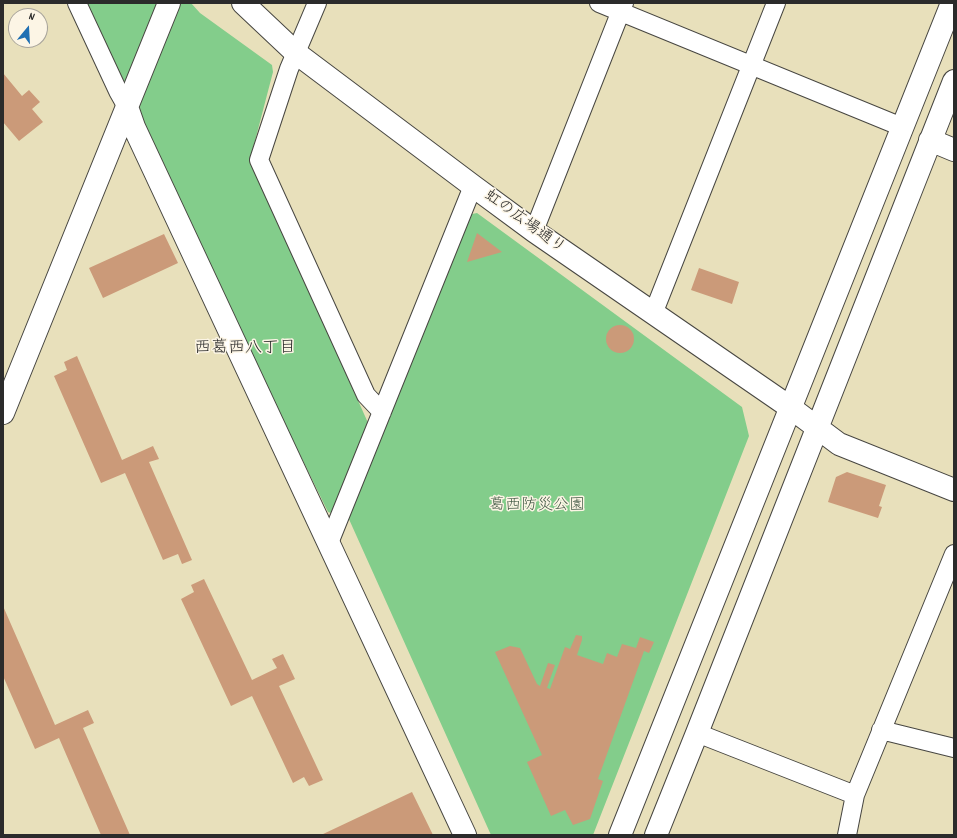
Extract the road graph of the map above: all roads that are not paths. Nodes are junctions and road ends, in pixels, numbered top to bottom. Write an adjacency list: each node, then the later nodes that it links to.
1 (77, 3): 12 (street)
2 (170, 3): 12 (street)
3 (243, 3): 9 (street, 虹の広場通り)
4 (317, 3): 9 (street)
5 (599, 3): 8 (street)
6 (776, 3): 10 (street)
7 (952, 3): 13 (street)
8 (623, 7): 10 (street); 17 (street)
9 (296, 53): 16 (street, 虹の広場通り); 20 (street)
10 (751, 65): 13 (street); 18 (street)
11 (954, 81): 14 (street)
12 (127, 107): 21 (street); 24 (street)
13 (902, 127): 19 (street)
14 (930, 140): 15 (street); 22 (street)
15 (954, 150)
16 (472, 186): 17 (street, 虹の広場通り); 20 (street)
17 (534, 231): 18 (street, 虹の広場通り)
18 (653, 314): 19 (street, 虹の広場通り)
19 (791, 408): 22 (street, 虹の広場通り); 31 (street)
20 (382, 412): 24 (street)
21 (3, 413)
22 (817, 428): 23 (street, 虹の広場通り); 27 (street)
23 (954, 490)
24 (329, 542): 30 (street)
25 (954, 554): 26 (street)
26 (882, 730): 28 (street); 29 (street)
27 (697, 733): 29 (street); 32 (street)
28 (954, 748)
29 (855, 795): 33 (street)
30 (466, 835)
31 (620, 835)
32 (656, 835)
33 (847, 835)

